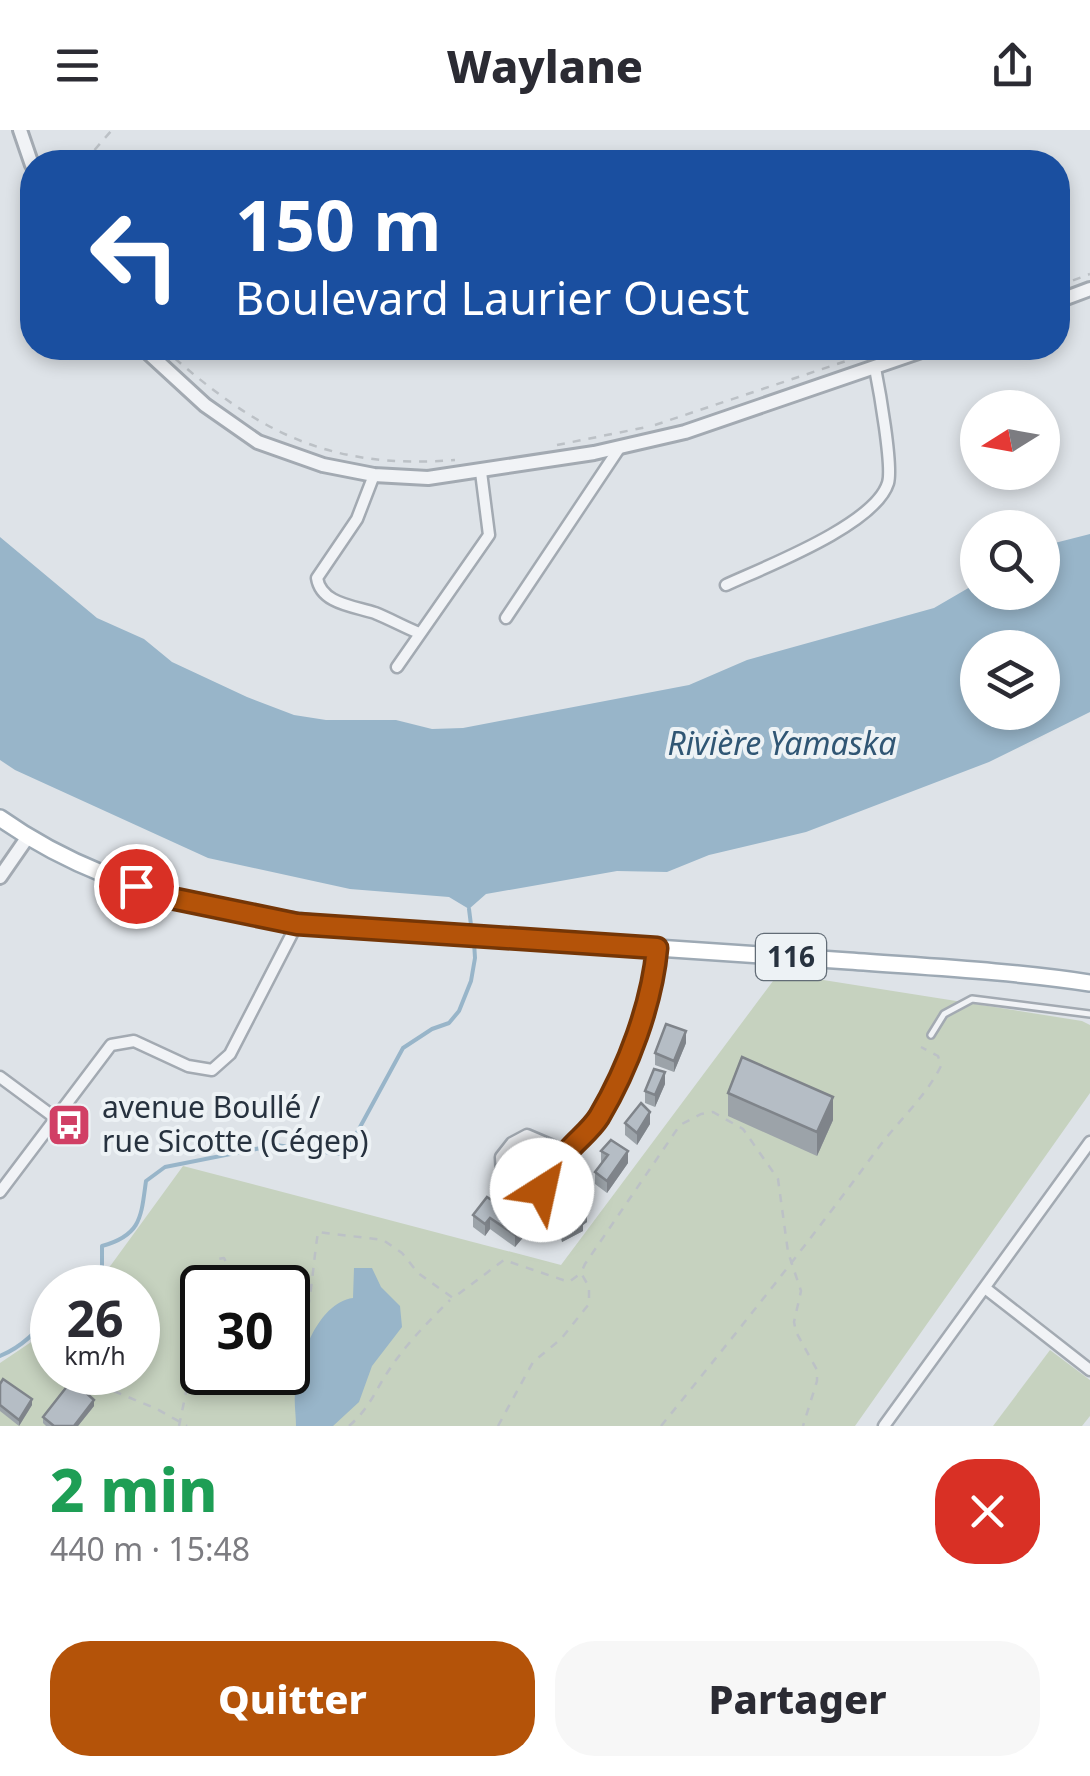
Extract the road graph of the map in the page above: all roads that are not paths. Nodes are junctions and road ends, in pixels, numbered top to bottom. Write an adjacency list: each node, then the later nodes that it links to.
1 (155, 360): 6 (street)
2 (896, 360): 3 (street)
3 (874, 368): 4 (street); 7 (street)
4 (620, 447): 5 (street); 8 (street)
5 (482, 472): 6 (street); 9 (street)
6 (374, 475): 9 (street)
7 (726, 585)
8 (506, 618)
9 (419, 633): 10 (street)
10 (397, 667)
11 (0, 818): 12 (main road, 116)
12 (27, 838): 13 (street); 14 (main road, 116)
13 (0, 877)
14 (297, 924): 15 (main road, 116); 20 (street)
15 (657, 948): 16 (main road, 116); 22 (street)
16 (1090, 983)
17 (1090, 1014): 18 (lane)
18 (932, 1035)
19 (0, 1077): 20 (street)
20 (54, 1117): 25 (street)
21 (1090, 1142): 23 (street)
22 (567, 1152): 22 (street)
23 (1077, 1160): 24 (street); 26 (street)
24 (1090, 1169)
25 (0, 1192)
26 (985, 1288): 27 (street); 28 (street)
27 (1090, 1370)
28 (884, 1426)

